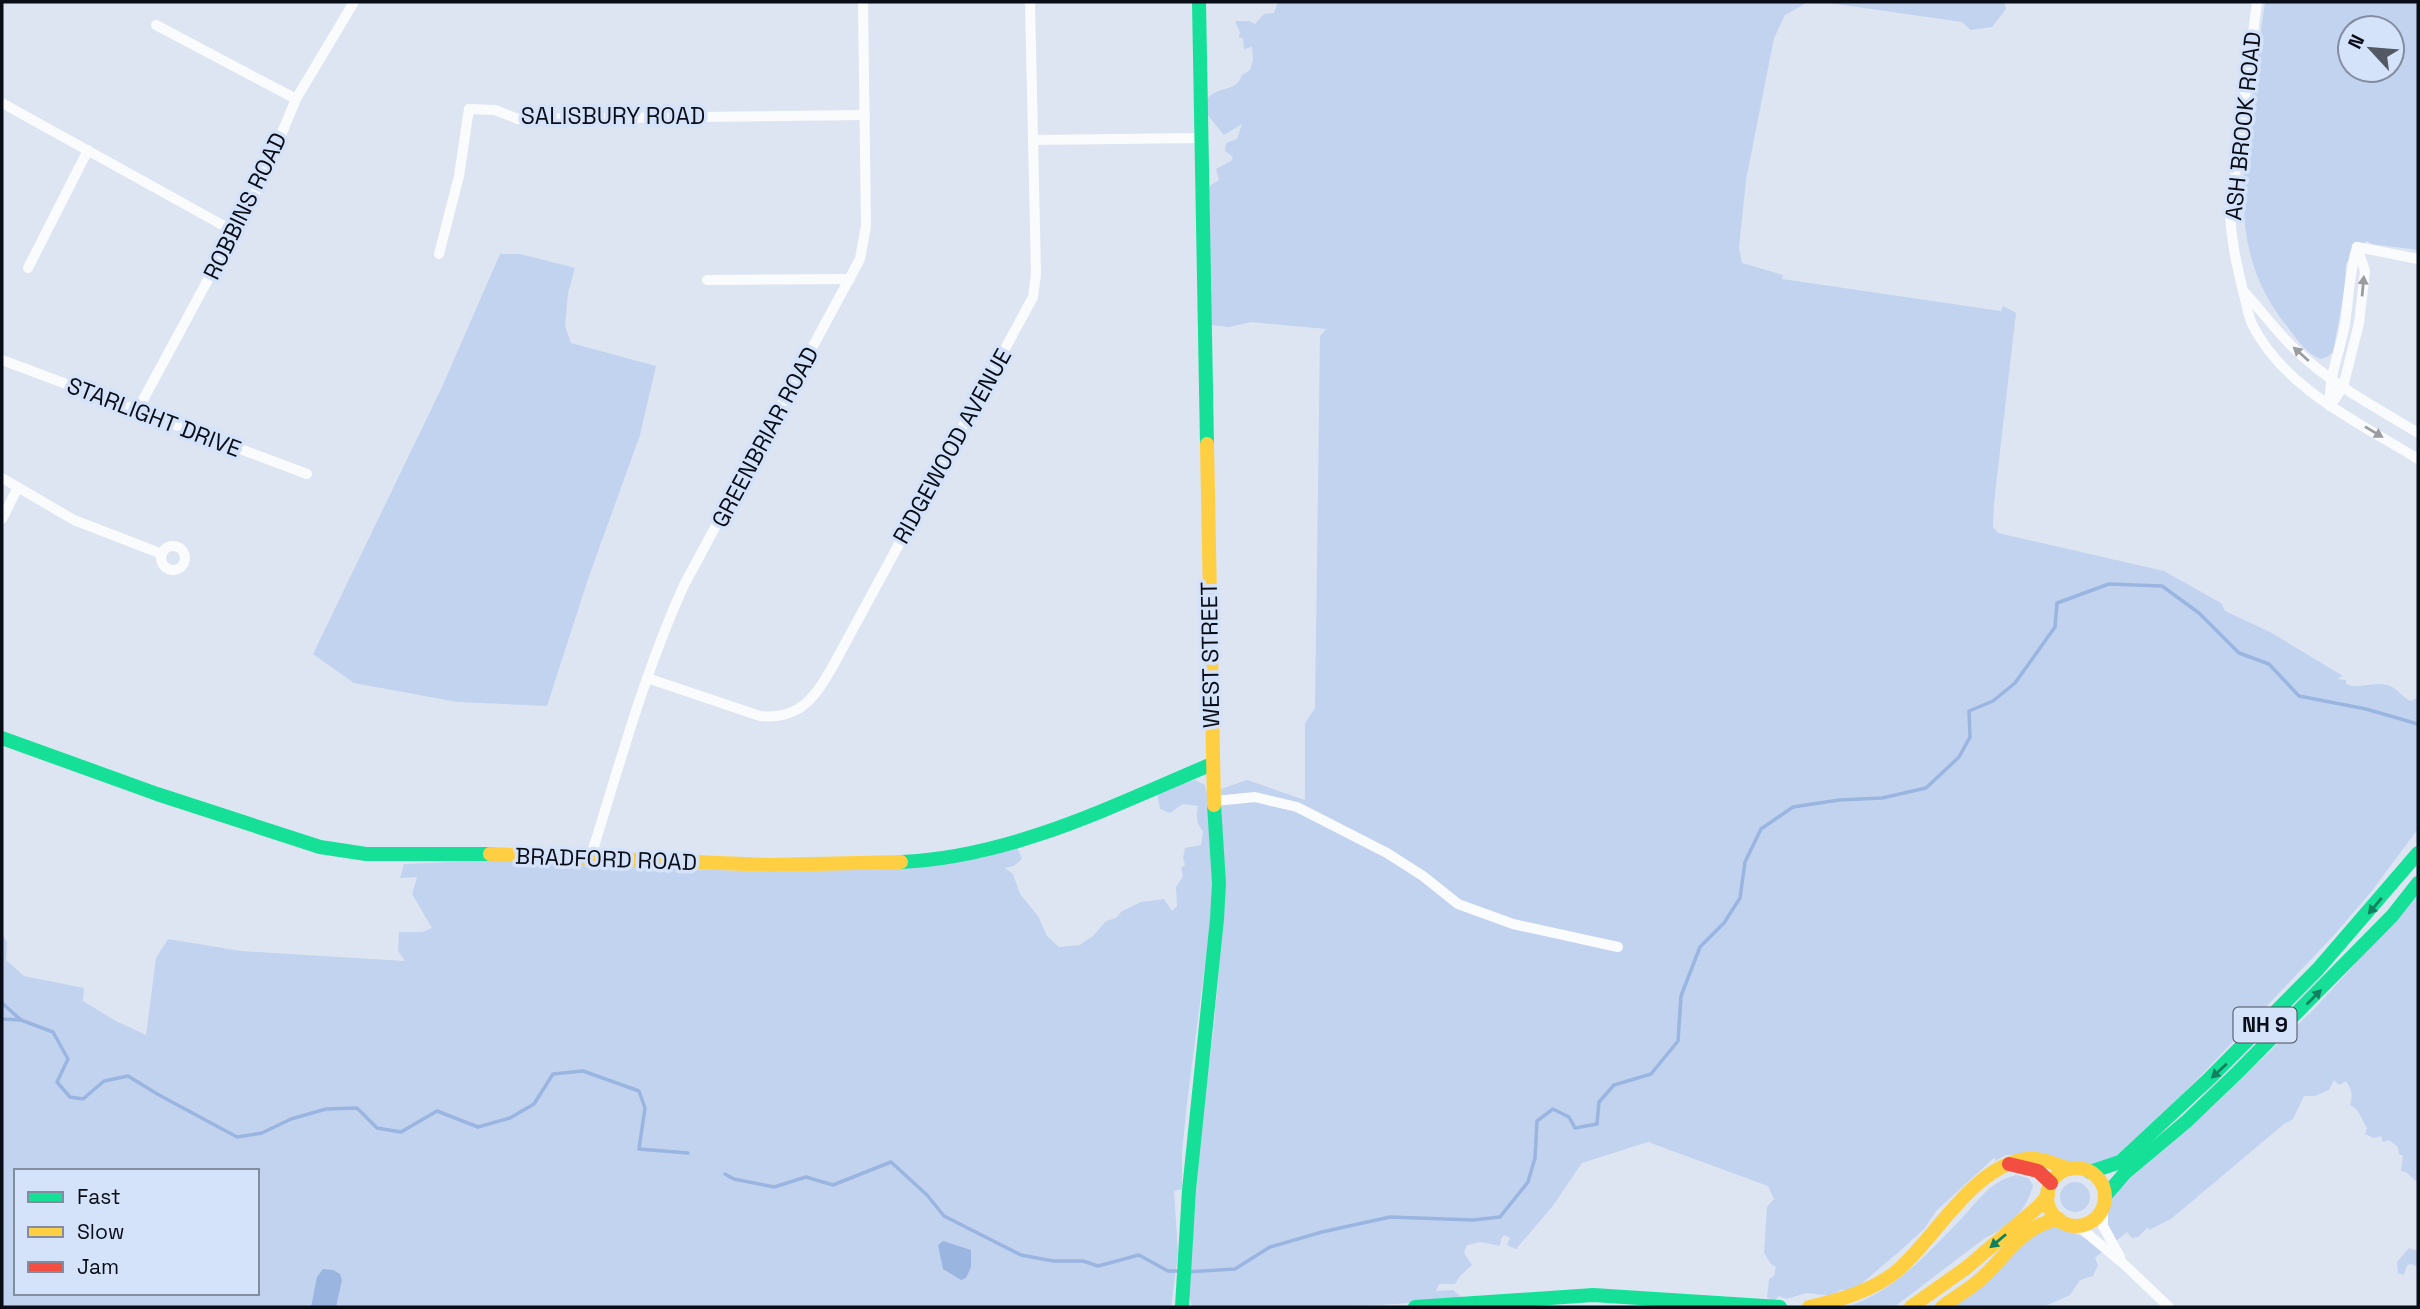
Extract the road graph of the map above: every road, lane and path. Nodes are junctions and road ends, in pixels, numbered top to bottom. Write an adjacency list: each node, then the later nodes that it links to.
1 (354, 2): 7 (street, ROBBINS ROAD)
2 (863, 2): 9 (street, GREENBRIAR ROAD)
3 (1030, 2): 11 (street, RIDGEWOOD AVENUE)
4 (1199, 2): 10 (main road, WEST STREET)
5 (2257, 2): 20 (street, ASH BROOK ROAD)
6 (156, 25): 7 (street)
7 (296, 99): 13 (street, ROBBINS ROAD)
8 (2, 103): 12 (street)
9 (865, 115): 15 (street, SALISBURY ROAD); 18 (street, GREENBRIAR ROAD)
10 (1202, 138): 11 (street); 35 (main road, WEST STREET)
11 (1033, 140): 33 (street, RIDGEWOOD AVENUE)
12 (88, 150): 13 (street); 17 (street)
13 (235, 232): 25 (street, ROBBINS ROAD)
14 (2357, 247): 16 (street); 22 (street); 23 (street, one-way to 14)
15 (439, 254)
16 (2418, 259)
17 (28, 268)
18 (850, 279): 19 (street); 33 (street, GREENBRIAR ROAD)
19 (707, 280)
20 (2243, 291): 22 (street, one-way to 20); 24 (street, ASH BROOK ROAD)
21 (2, 360): 25 (street, STARLIGHT DRIVE)
22 (2330, 379): 23 (street); 24 (street)
23 (2343, 387): 24 (street); 26 (street)
24 (2330, 405): 27 (street, ASH BROOK ROAD, one-way to 27)
25 (137, 411): 28 (street, STARLIGHT DRIVE)
26 (2418, 433)
27 (2418, 459)
28 (307, 474)
29 (2, 478): 30 (street)
30 (18, 487): 31 (street); 32 (street)
31 (2, 519)
32 (162, 554)
33 (647, 678): 38 (street, GREENBRIAR ROAD)
34 (2, 738): 38 (main road, BRADFORD ROAD)
35 (1212, 764): 36 (main road, WEST STREET); 38 (main road, BRADFORD ROAD)
36 (1215, 801): 40 (street); 49 (main road, WEST STREET)
37 (2418, 853): 43 (main road, NH 9, one-way to 43)
38 (590, 859)
39 (2418, 883): 45 (main road, NH 9, one-way to 39)
40 (1618, 947)
41 (2008, 1163): 42 (main road); 44 (main road); 52 (main road)
42 (2069, 1169): 43 (main road); 44 (main road)
43 (2090, 1172): 45 (main road)
44 (2050, 1189): 46 (main road); 53 (main road, one-way to 53)
45 (2104, 1202): 47 (main road, NH 9); 48 (street)
46 (2059, 1219): 47 (main road); 54 (main road)
47 (2077, 1225): 48 (street)
48 (2126, 1266): 55 (street)
49 (1182, 1307)
50 (1415, 1307): 51 (main road)
51 (1780, 1307)
52 (1809, 1307)
53 (1911, 1307)
54 (1942, 1307)
55 (2169, 1307)

